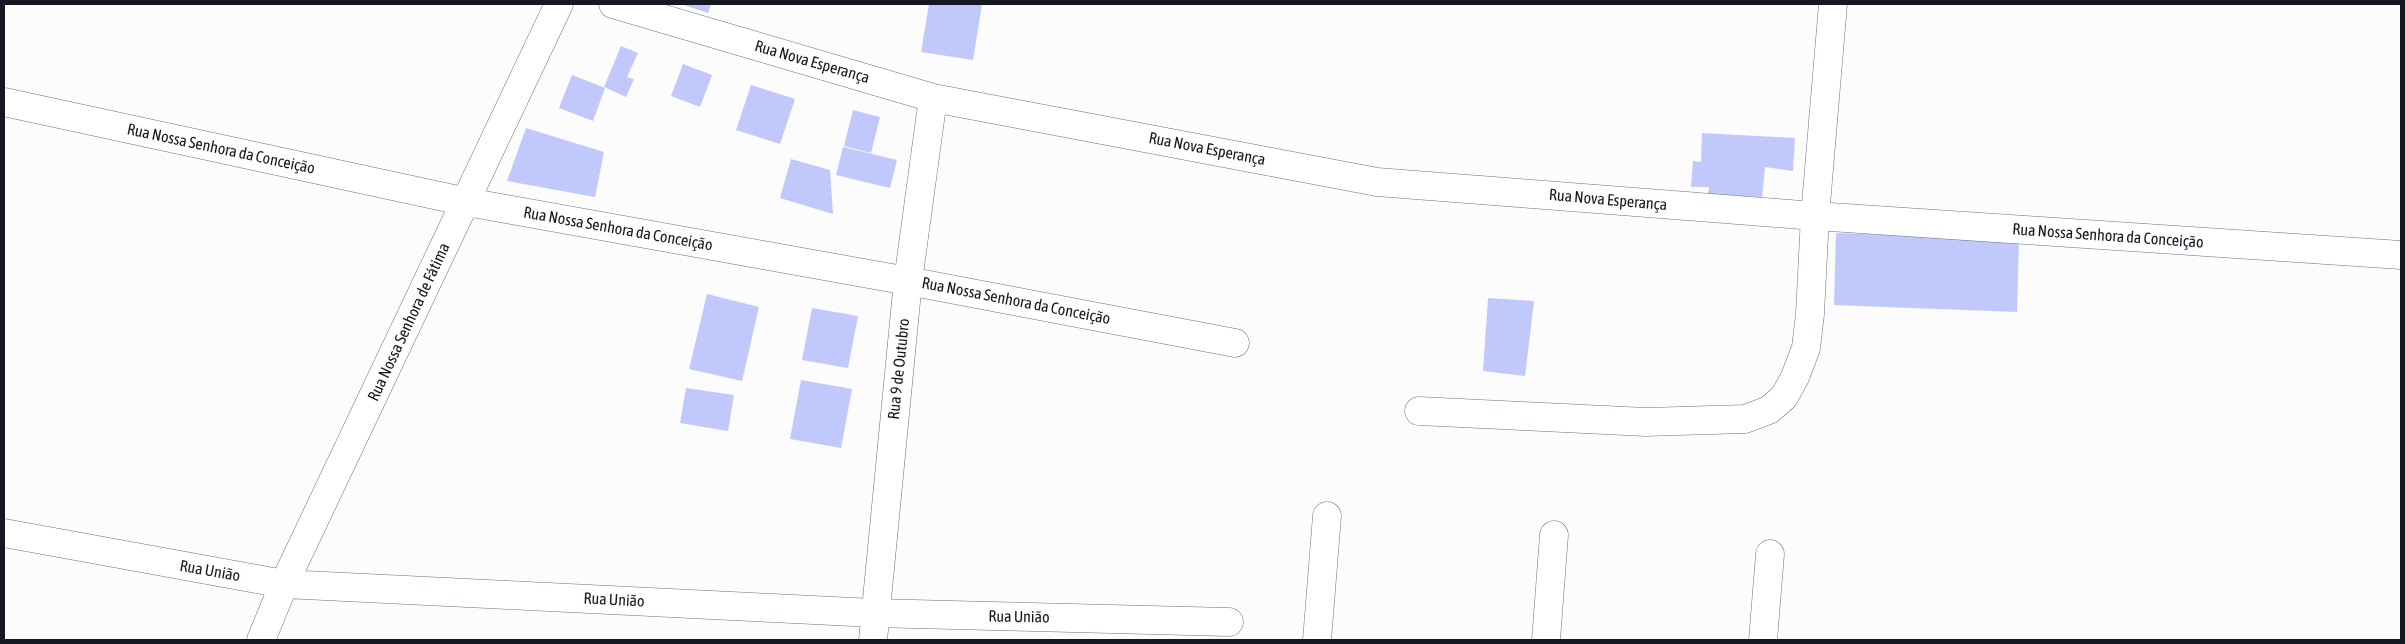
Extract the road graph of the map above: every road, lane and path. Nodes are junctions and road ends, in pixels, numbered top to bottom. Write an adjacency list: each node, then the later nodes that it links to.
1 (558, 4): 6 (street, Rua Nossa Senhora de Fátima)
2 (613, 4): 4 (street, Rua Nova Esperança)
3 (1832, 4): 7 (street)
4 (933, 98): 7 (street, Rua Nova Esperança); 9 (street, Rua 9 de Outubro)
5 (4, 102): 6 (street, Rua Nossa Senhora da Conceição)
6 (467, 202): 9 (street, Rua Nossa Senhora da Conceição); 16 (street, Rua Nossa Senhora de Fátima)
7 (1815, 216): 8 (street, Rua Nossa Senhora da Conceição); 11 (street)
8 (2401, 255)
9 (908, 281): 10 (street, Rua Nossa Senhora da Conceição); 17 (street, Rua 9 de Outubro)
10 (1235, 343)
11 (1419, 411)
12 (1327, 516): 21 (street)
13 (4, 533): 16 (street, Rua União)
14 (1554, 535): 22 (street)
15 (1770, 554): 23 (street)
16 (284, 584): 17 (street, Rua União); 19 (street, Rua Nossa Senhora de Fátima)
17 (874, 613): 18 (street, Rua União); 20 (street, Rua 9 de Outubro)
18 (1229, 622)
19 (261, 640)
20 (873, 640)
21 (1317, 640)
22 (1546, 640)
23 (1763, 640)

